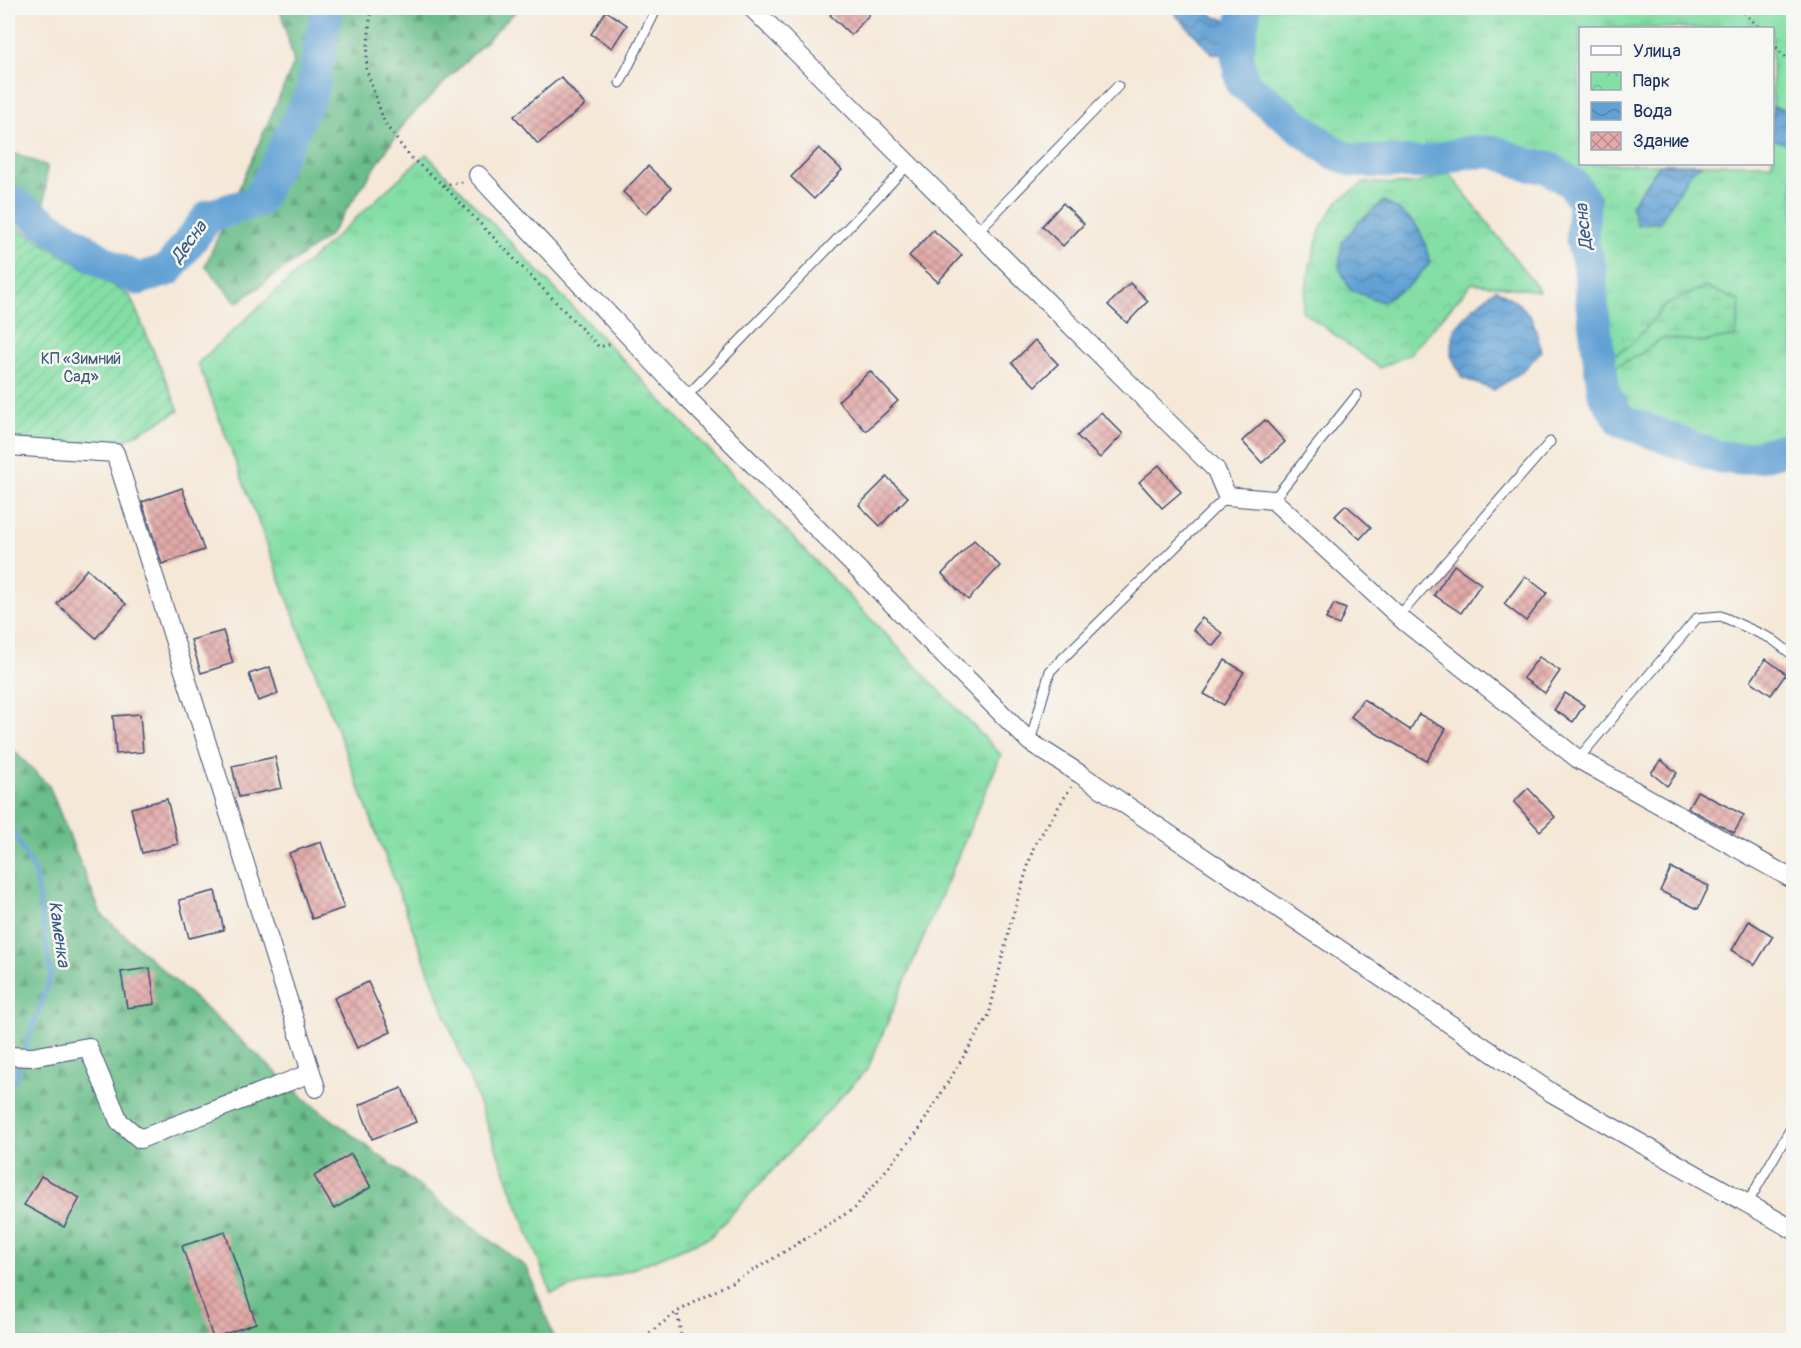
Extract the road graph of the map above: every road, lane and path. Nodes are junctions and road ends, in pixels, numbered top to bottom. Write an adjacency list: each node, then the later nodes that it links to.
1 (371, 8): 12 (path)
2 (657, 8): 8 (lane)
3 (752, 8): 10 (street)
4 (1740, 8): 5 (path)
5 (1758, 27)
6 (1774, 44): 7 (path)
7 (1794, 66)
8 (620, 83)
9 (1118, 86): 13 (lane)
10 (909, 164): 13 (street); 16 (lane)
11 (478, 175): 12 (path); 14 (street)
12 (443, 185): 14 (path)
13 (977, 232): 19 (street)
14 (633, 340): 16 (street)
15 (1358, 395): 20 (lane)
16 (686, 397): 23 (street)
17 (1550, 442): 21 (lane)
18 (8, 446): 27 (street)
19 (1227, 496): 20 (street); 23 (lane)
20 (1273, 500): 21 (street)
21 (1399, 616): 24 (street)
22 (1794, 656): 24 (lane)
23 (1030, 742): 25 (street)
24 (1578, 759): 26 (street)
25 (1080, 774): 29 (street); 31 (path)
26 (1794, 880)
27 (9, 1056)
28 (1794, 1123): 29 (lane)
29 (1748, 1204): 30 (street)
30 (1794, 1230)
31 (677, 1312): 32 (path); 33 (path)
32 (640, 1341)
33 (682, 1341)

